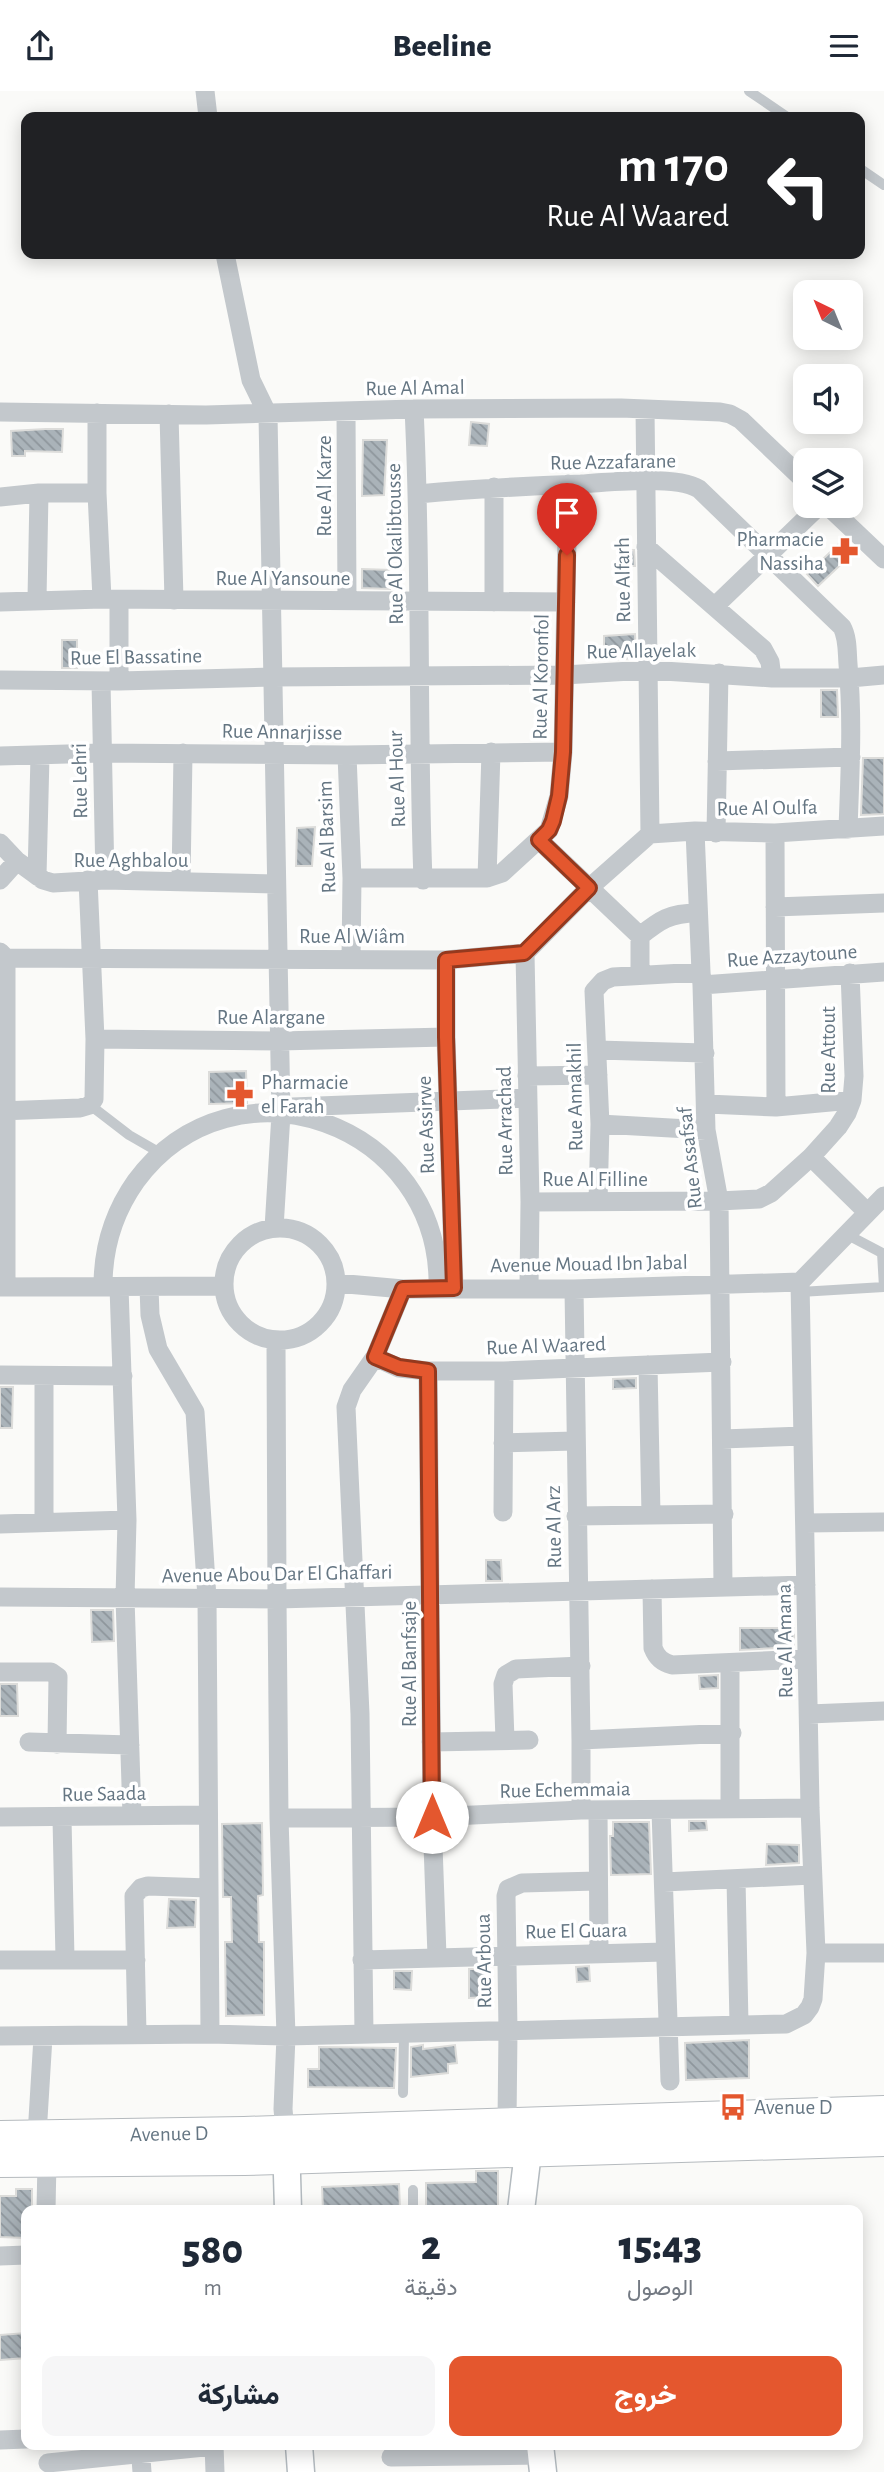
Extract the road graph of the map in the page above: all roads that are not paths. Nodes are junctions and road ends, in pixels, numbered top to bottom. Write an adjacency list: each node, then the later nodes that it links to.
1 (205, 91): 3 (street)
2 (749, 91): 4 (lane)
3 (207, 112)
4 (780, 112)
5 (865, 172): 6 (lane)
6 (884, 185)
7 (226, 259): 14 (street)
8 (414, 409): 9 (street, Rue Al Amal); 11 (street, Rue Al Amal); 21 (street, Rue Al Okalibtousse)
9 (645, 409): 15 (street, Rue Al Amal); 16 (street, Rue Alfarh)
10 (0, 412): 12 (street, Rue Al Amal)
11 (346, 412): 14 (street, Rue Al Amal); 32 (street, Rue Al Karze)
12 (97, 413): 13 (street, Rue Al Amal); 20 (street, Rue Lehri)
13 (169, 414): 14 (street, Rue Al Amal); 30 (street)
14 (268, 415): 31 (street)
15 (793, 469)
16 (644, 481): 17 (street, Rue Azzafarane); 25 (street, Rue Alfarh); 26 (street, Rue Azzafarane)
17 (568, 484): 18 (street, Rue Azzafarane); 36 (street, Rue Al Koronfol)
18 (494, 487): 21 (street, Rue Azzafarane); 35 (street)
19 (39, 493): 20 (street); 22 (street); 28 (street)
20 (97, 493): 29 (street, Rue Lehri)
21 (418, 494): 34 (street, Rue Al Okalibtousse)
22 (0, 497)
23 (807, 518): 26 (street)
24 (841, 518): 27 (street)
25 (646, 547): 37 (street); 38 (street, Rue Alfarh)
26 (770, 555): 37 (street); 45 (street, Rue Azzafarane)
27 (884, 559)
28 (37, 599): 29 (street, Rue Al Yansoune); 33 (street, Rue Al Yansoune)
29 (110, 600): 30 (street, Rue Al Yansoune); 47 (street, Rue Lehri)
30 (174, 600): 31 (street, Rue Al Yansoune)
31 (271, 600): 32 (street, Rue Al Yansoune); 42 (street)
32 (347, 601): 34 (street, Rue Al Yansoune)
33 (0, 602)
34 (420, 602): 35 (street, Rue Al Yansoune); 43 (street, Rue Al Okalibtousse)
35 (494, 602): 36 (street, Rue Al Yansoune)
36 (566, 602): 40 (street, Rue Al Koronfol)
37 (715, 606): 44 (street)
38 (648, 670): 39 (street, Rue Allayelak); 40 (street, Rue Allayelak); 64 (street, Rue Alfarh)
39 (719, 673): 44 (street, Rue Allayelak); 58 (street)
40 (564, 675): 43 (street, Rue Allayelak); 49 (street, Rue Al Koronfol)
41 (884, 675): 45 (street, Rue Allayelak)
42 (272, 677): 43 (street, Rue Allayelak); 47 (street, Rue El Bassatine); 53 (street)
43 (418, 677): 51 (street, Rue Al Hour)
44 (772, 678): 45 (street, Rue Allayelak)
45 (850, 678): 57 (street, Rue Azzafarane)
46 (0, 680): 47 (street, Rue El Bassatine)
47 (110, 681): 50 (street, Rue Lehri)
48 (491, 752): 49 (street, Rue Annarjisse); 51 (street, Rue Annarjisse); 70 (street)
49 (563, 752): 65 (street, Rue Al Koronfol)
50 (101, 753): 52 (street, Rue Annarjisse); 56 (street, Rue Annarjisse); 72 (street, Rue Lehri)
51 (418, 753): 54 (street, Rue Annarjisse); 73 (street, Rue Al Hour)
52 (183, 754): 53 (street, Rue Annarjisse); 74 (street)
53 (274, 754): 54 (street, Rue Annarjisse); 75 (street)
54 (347, 755): 69 (street, Rue Al Barsim)
55 (0, 756): 56 (street, Rue Annarjisse)
56 (40, 756): 68 (street)
57 (851, 757): 58 (street); 60 (street, Rue Azzafarane)
58 (717, 761): 62 (street)
59 (884, 826): 60 (street, Rue Al Oulfa)
60 (848, 829): 63 (street, Rue Al Oulfa)
61 (695, 831): 62 (street, Rue Al Oulfa); 64 (street, Rue Al Oulfa); 79 (street, Rue Assafsaf)
62 (716, 832): 63 (street, Rue Al Oulfa)
63 (775, 833): 78 (street)
64 (650, 834): 76 (street)
65 (539, 840): 70 (street, Rue Al Koronfol); 76 (street)
66 (0, 843): 67 (street, Rue Aghbalou)
67 (17, 861): 68 (street, Rue Aghbalou); 71 (street)
68 (37, 876): 72 (street, Rue Aghbalou)
69 (352, 878): 73 (street); 84 (street, Rue Al Barsim)
70 (487, 878): 73 (street)
71 (0, 880)
72 (97, 880): 74 (street, Rue Aghbalou); 85 (street, Rue Lehri)
73 (423, 880)
74 (181, 882): 75 (street, Rue Aghbalou)
75 (276, 884): 83 (street)
76 (589, 888): 80 (street); 81 (street)
77 (884, 903): 78 (street)
78 (775, 907): 91 (street)
79 (697, 913): 80 (street); 90 (street, Rue Assafsaf)
80 (640, 936): 89 (street)
81 (524, 953): 86 (street, Rue Al Wiâm); 99 (street, Rue Arrachad)
82 (3, 955): 85 (street, Rue Al Wiâm); 106 (street)
83 (278, 958): 84 (street, Rue Al Wiâm); 85 (street, Rue Al Wiâm); 95 (street)
84 (351, 959): 86 (street, Rue Al Wiâm)
85 (91, 960): 94 (street, Rue Lehri)
86 (446, 960): 93 (street, Rue Assirwe)
87 (884, 972): 88 (street, Rue Azzaytoune)
88 (850, 973): 91 (street, Rue Azzaytoune); 101 (street, Rue Attout)
89 (640, 974): 90 (street, Rue Azzaytoune); 92 (street, Rue Azzaytoune)
90 (702, 979): 91 (street, Rue Azzaytoune); 97 (street, Rue Assafsaf)
91 (776, 981): 105 (street)
92 (594, 991): 96 (street, Rue Annakhil)
93 (446, 1037): 95 (street, Rue Alargane); 102 (street, Rue Assirwe)
94 (95, 1039): 95 (street, Rue Alargane); 104 (street, Rue Lehri)
95 (279, 1041): 107 (street)
96 (597, 1050): 97 (street); 98 (street, Rue Annakhil)
97 (705, 1053): 103 (street, Rue Assafsaf)
98 (598, 1075): 99 (street); 108 (street, Rue Annakhil)
99 (527, 1076): 100 (street, Rue Arrachad)
100 (527, 1098): 102 (street); 115 (street, Rue Arrachad)
101 (852, 1100): 105 (street); 111 (street, Rue Attout)
102 (449, 1101): 107 (street); 129 (street, Rue Assirwe)
103 (707, 1104): 105 (street); 109 (street, Rue Assafsaf)
104 (90, 1105): 106 (street); 110 (lane)
105 (776, 1107)
106 (3, 1111): 125 (street)
107 (281, 1111): 110 (street); 118 (street); 129 (street)
108 (600, 1124): 109 (street); 116 (street, Rue Annakhil)
109 (706, 1130): 114 (street, Rue Assafsaf)
110 (162, 1154): 123 (street)
111 (811, 1157): 112 (street, Rue Attout); 117 (street)
112 (782, 1185): 114 (street, Rue Al Filline)
113 (884, 1195): 117 (street)
114 (719, 1201): 116 (street, Rue Al Filline); 122 (street, Rue Assafsaf)
115 (530, 1202): 116 (street, Rue Al Filline); 130 (street, Rue Arrachad)
116 (598, 1202)
117 (867, 1212): 119 (street)
118 (274, 1228): 121 (street); 124 (street)
119 (846, 1233): 120 (lane); 127 (street)
120 (883, 1253): 128 (lane)
121 (336, 1283): 131 (street, Avenue Mouad Ibn Jabal); 133 (street)
122 (720, 1284): 127 (street, Avenue Mouad Ibn Jabal); 132 (street, Avenue Mouad Ibn Jabal); 135 (street)
123 (111, 1286): 125 (street); 126 (street); 141 (street)
124 (224, 1286): 126 (street); 133 (street)
125 (3, 1287)
126 (149, 1287): 164 (street)
127 (800, 1287): 128 (lane); 143 (street, Rue Al Amana)
128 (884, 1287)
129 (446, 1288): 130 (street, Avenue Mouad Ibn Jabal); 131 (street, Avenue Mouad Ibn Jabal)
130 (528, 1288): 132 (street, Avenue Mouad Ibn Jabal)
131 (403, 1289): 134 (street)
132 (574, 1289): 137 (street, Rue Al Arz)
133 (276, 1340): 165 (street)
134 (375, 1357): 138 (street, Rue Al Waared); 161 (street)
135 (722, 1362): 136 (street, Rue Al Waared); 144 (street)
136 (648, 1365): 137 (street, Rue Al Waared); 149 (street)
137 (574, 1369): 139 (street, Rue Al Waared); 145 (street, Rue Al Arz)
138 (428, 1371): 139 (street, Rue Al Waared); 160 (street, Rue Al Banfsaje)
139 (504, 1371): 146 (street)
140 (0, 1375): 142 (street)
141 (123, 1376): 142 (street); 151 (street)
142 (44, 1377): 152 (street)
143 (803, 1436): 144 (street); 153 (street, Rue Al Amana)
144 (722, 1439): 148 (street)
145 (575, 1441): 146 (street); 150 (street, Rue Al Arz)
146 (503, 1443): 147 (street)
147 (503, 1512)
148 (724, 1514): 149 (street); 157 (street)
149 (651, 1515): 150 (street)
150 (576, 1516): 159 (street, Rue Al Arz)
151 (127, 1520): 152 (street); 163 (street)
152 (44, 1522): 155 (street)
153 (805, 1523): 154 (street); 156 (street, Rue Al Amana)
154 (884, 1523)
155 (0, 1524)
156 (806, 1585): 157 (street, Avenue Abou Dar El Ghaffari); 166 (street, Rue Al Amana)
157 (723, 1587): 158 (street, Avenue Abou Dar El Ghaffari)
158 (652, 1589): 159 (street, Avenue Abou Dar El Ghaffari); 167 (street)
159 (579, 1592): 160 (street, Avenue Abou Dar El Ghaffari); 168 (street, Rue Al Arz)
160 (431, 1595): 161 (street, Avenue Abou Dar El Ghaffari); 177 (street, Rue Al Banfsaje)
161 (356, 1596): 165 (street, Avenue Abou Dar El Ghaffari); 190 (street)
162 (0, 1597): 163 (street, Avenue Abou Dar El Ghaffari)
163 (125, 1598): 164 (street, Avenue Abou Dar El Ghaffari); 179 (street)
164 (206, 1598): 165 (street, Avenue Abou Dar El Ghaffari); 184 (street)
165 (276, 1599): 189 (street)
166 (807, 1659): 167 (street); 171 (street, Rue Al Amana)
167 (730, 1663): 172 (street)
168 (581, 1666): 173 (street); 175 (street, Rue Al Arz)
169 (0, 1672): 178 (street)
170 (884, 1711): 171 (street)
171 (809, 1714): 181 (street, Rue Al Amana)
172 (732, 1733): 175 (street); 180 (street)
173 (505, 1740): 174 (street); 177 (street)
174 (529, 1740)
175 (581, 1740): 182 (street, Rue Al Arz)
176 (29, 1742): 178 (street)
177 (431, 1742): 187 (street, Rue Al Banfsaje)
178 (57, 1744): 179 (street)
179 (130, 1745): 185 (street)
180 (730, 1808): 181 (street, Rue Echemmaia); 183 (street, Rue Echemmaia)
181 (810, 1808): 191 (street, Rue Al Amana)
182 (589, 1810): 183 (street, Rue Echemmaia); 187 (street, Rue Echemmaia); 193 (street, Rue Al Arz)
183 (662, 1811): 194 (street)
184 (208, 1815): 185 (street, Rue Saada); 195 (street)
185 (132, 1816): 188 (street, Rue Saada)
186 (0, 1817): 188 (street, Rue Saada)
187 (432, 1817): 190 (street, Rue Echemmaia); 201 (street, Rue Al Banfsaje)
188 (62, 1818): 202 (street)
189 (279, 1818): 190 (street, Rue Echemmaia); 214 (street)
190 (360, 1818): 203 (street)
191 (812, 1875): 192 (street); 198 (street, Rue Al Amana)
192 (736, 1879): 194 (street); 206 (street)
193 (597, 1881): 196 (street, Rue Al Arz); 200 (street, Rue Arboua)
194 (664, 1882): 197 (street)
195 (209, 1888): 205 (street); 210 (street)
196 (598, 1952): 197 (street, Rue El Guara); 200 (street, Rue El Guara)
197 (665, 1952): 207 (street)
198 (816, 1953): 199 (street); 206 (street, Rue Al Amana)
199 (884, 1953)
200 (507, 1955): 201 (street, Rue El Guara); 208 (street, Rue Arboua)
201 (437, 1956): 203 (street, Rue El Guara)
202 (65, 1959): 204 (street); 205 (street)
203 (362, 1959): 211 (street)
204 (0, 1960)
205 (136, 1960): 209 (street)
206 (739, 2024): 207 (street)
207 (667, 2027): 208 (street); 216 (street)
208 (508, 2031): 212 (street); 219 (street, Rue Arboua)
209 (137, 2034): 210 (street); 215 (street)
210 (210, 2034): 214 (street)
211 (364, 2034): 212 (street); 214 (street)
212 (404, 2034): 217 (lane)
213 (0, 2036): 215 (street)
214 (286, 2036): 222 (street)
215 (43, 2037): 223 (street)
216 (670, 2081)
217 (403, 2093)
218 (884, 2111): 219 (main road, Avenue D)
219 (507, 2123): 222 (main road, Avenue D)
220 (0, 2136): 223 (main road, Avenue D)
221 (884, 2141): 224 (main road, Avenue D)
222 (286, 2145): 223 (main road, Avenue D); 224 (main road, Avenue D); 228 (street)
223 (42, 2148): 225 (main road, Avenue D); 227 (street)
224 (528, 2151): 230 (street)
225 (0, 2162)
226 (413, 2190): 229 (lane)
227 (46, 2205)
228 (289, 2205)
229 (413, 2205)
230 (521, 2205)
231 (21, 2255): 232 (street)
232 (0, 2256)
233 (21, 2439): 234 (street)
234 (0, 2440)
235 (125, 2450): 241 (street)
236 (140, 2450): 242 (street)
237 (214, 2450): 243 (street)
238 (299, 2450): 244 (street)
239 (541, 2457): 240 (street)
240 (391, 2458)
241 (48, 2460)
242 (142, 2472)
243 (215, 2472)
244 (301, 2472)

